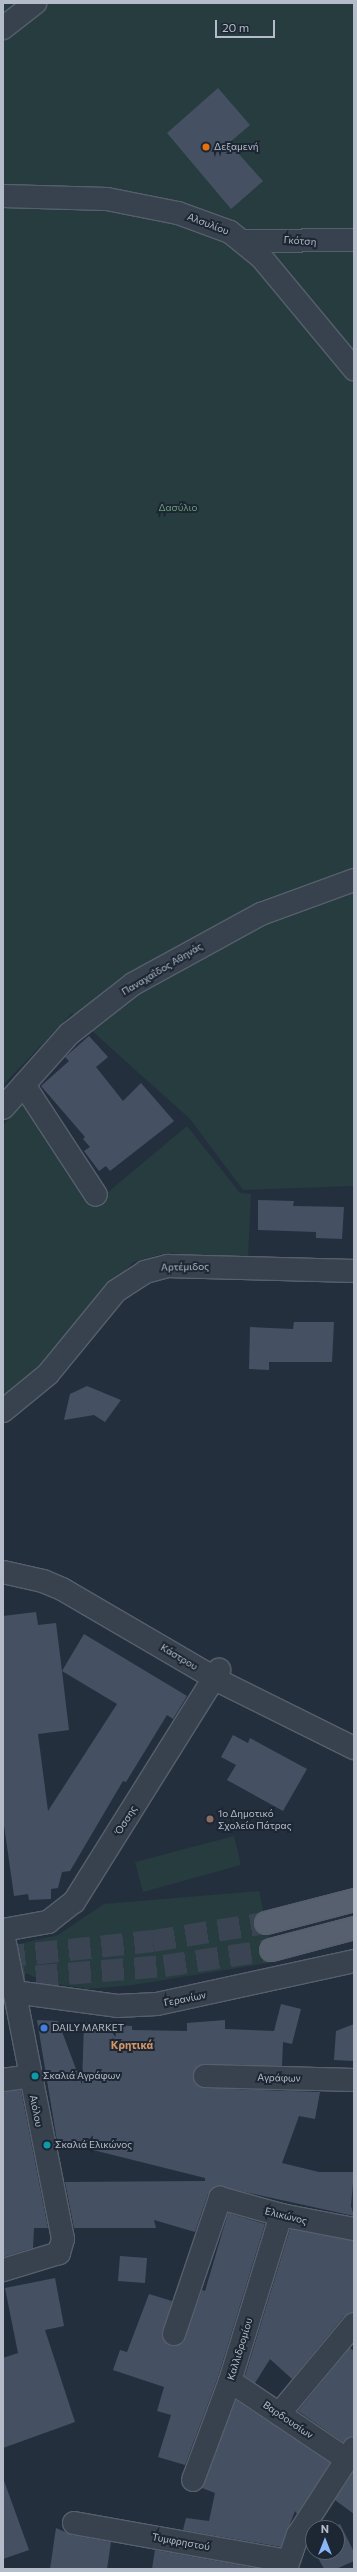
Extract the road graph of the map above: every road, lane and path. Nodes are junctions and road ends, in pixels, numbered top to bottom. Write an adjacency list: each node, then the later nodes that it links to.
1 (35, 3): 2 (street)
2 (3, 28)
3 (3, 196): 5 (street, Αλσυλίου)
4 (354, 240): 5 (street, Γκότση)
5 (245, 241): 6 (street, Αλσυλίου)
6 (354, 369)
7 (354, 880): 8 (street, Παναχαΐδος Αθηνάς)
8 (24, 1085): 9 (street, Παναχαΐδος Αθηνάς); 10 (street)
9 (3, 1108)
10 (96, 1195)
11 (354, 1271): 12 (street, Αρτέμιδος)
12 (3, 1411)
13 (3, 1572): 14 (street, Κάστρου)
14 (217, 1674): 15 (street, Κάστρου); 19 (street, Όσσης)
15 (354, 1748)
16 (354, 1900): 17 (main road)
17 (266, 1923)
18 (354, 1928): 21 (main road)
19 (3, 1930)
20 (3, 1933): 23 (street, Αιόλου)
21 (271, 1950)
22 (354, 1961): 23 (street, Γερανίων)
23 (14, 1992): 24 (street, Αιόλου)
24 (30, 2076): 26 (street); 30 (street, Αιόλου)
25 (204, 2076): 27 (street, Αγράφων)
26 (3, 2080)
27 (354, 2080)
28 (281, 2215): 29 (street, Ελικώνος); 32 (street, Ελικώνος); 33 (street, Καλλιδρομίου)
29 (354, 2229)
30 (3, 2270)
31 (354, 2324): 34 (street)
32 (174, 2334)
33 (230, 2381): 34 (street, Βαρδουσίων); 36 (street, Καλλιδρομίου)
34 (279, 2414): 35 (street, Βαρδουσίων)
35 (350, 2454): 38 (street)
36 (193, 2480)
37 (74, 2523): 38 (street, Τυμφρηστού)
38 (287, 2565)

